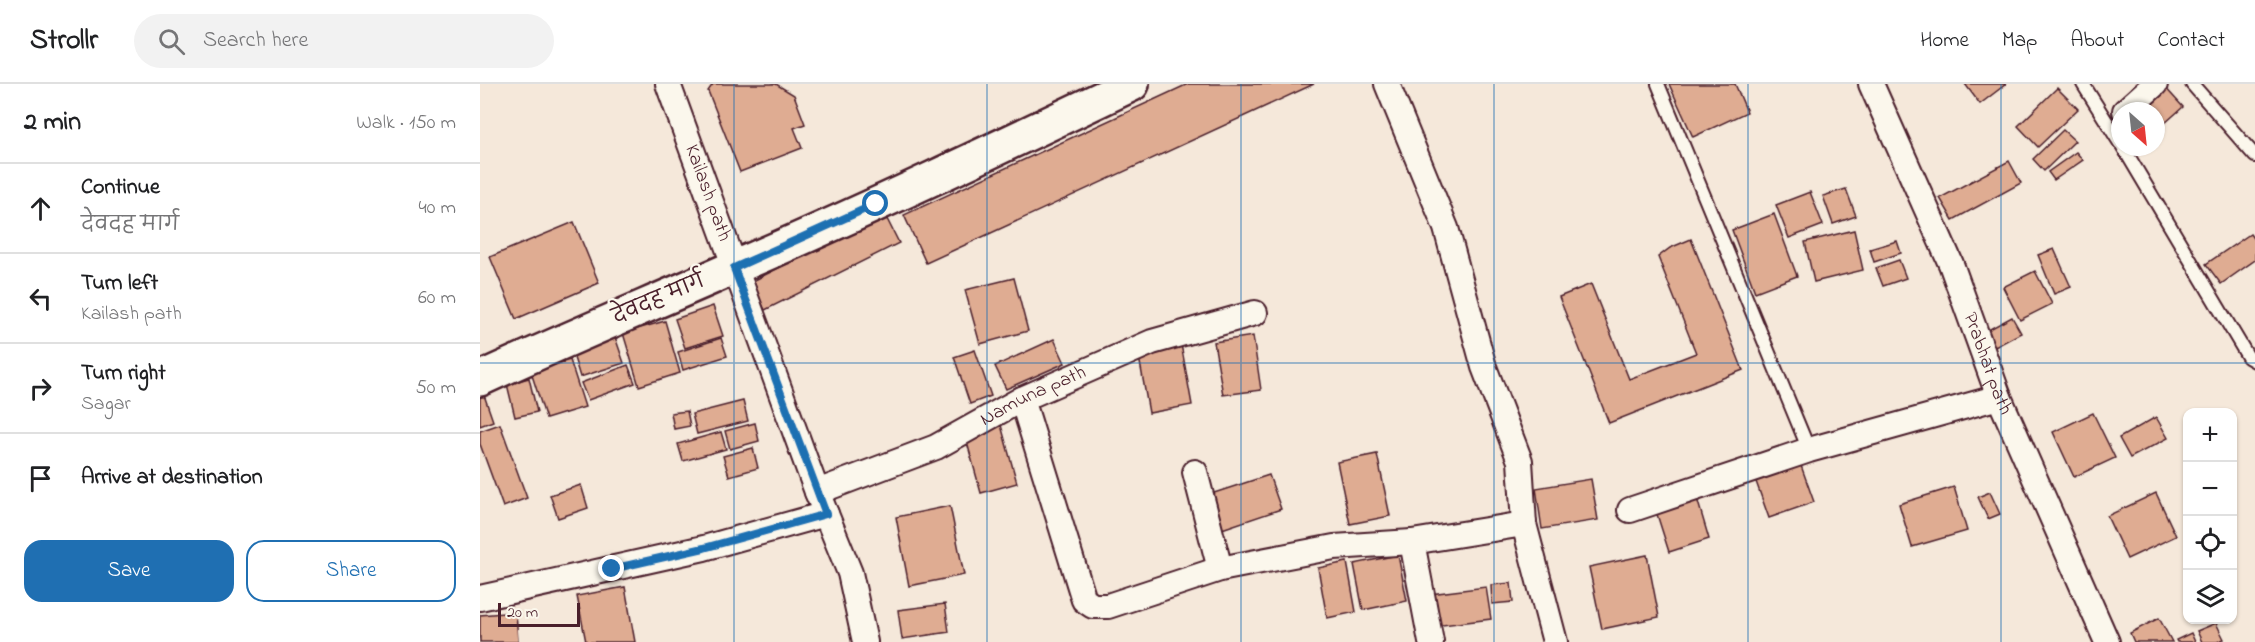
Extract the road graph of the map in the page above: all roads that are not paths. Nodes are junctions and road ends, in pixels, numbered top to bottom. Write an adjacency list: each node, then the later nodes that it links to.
1 (668, 84): 13 (street, Kailash path)
2 (1132, 84): 13 (main road, देवदह मार्ग)
3 (1387, 84): 23 (street)
4 (1658, 84): 19 (lane)
5 (1871, 84): 17 (street, Prabhat path)
6 (2083, 84): 10 (lane)
7 (2155, 84): 9 (street)
8 (2192, 84): 12 (lane)
9 (2139, 102)
10 (2111, 115)
11 (2127, 156): 15 (lane)
12 (2255, 156)
13 (734, 268): 16 (main road, देवदह मार्ग); 21 (street, Kailash path)
14 (1255, 313): 18 (street, Namuna path)
15 (2255, 360)
16 (480, 379)
17 (2000, 397): 19 (street); 30 (street, Prabhat path)
18 (1022, 399): 21 (street, Namuna path); 25 (street)
19 (1809, 450): 22 (street)
20 (1195, 472): 25 (street)
21 (822, 503): 26 (street, Namuna path); 27 (street, Kailash path)
22 (1630, 510)
23 (1524, 524): 24 (street); 29 (street)
24 (1412, 542): 25 (street); 28 (street)
25 (1220, 569)
26 (480, 598)
27 (865, 642)
28 (1431, 642)
29 (1555, 642)
30 (2107, 642)

